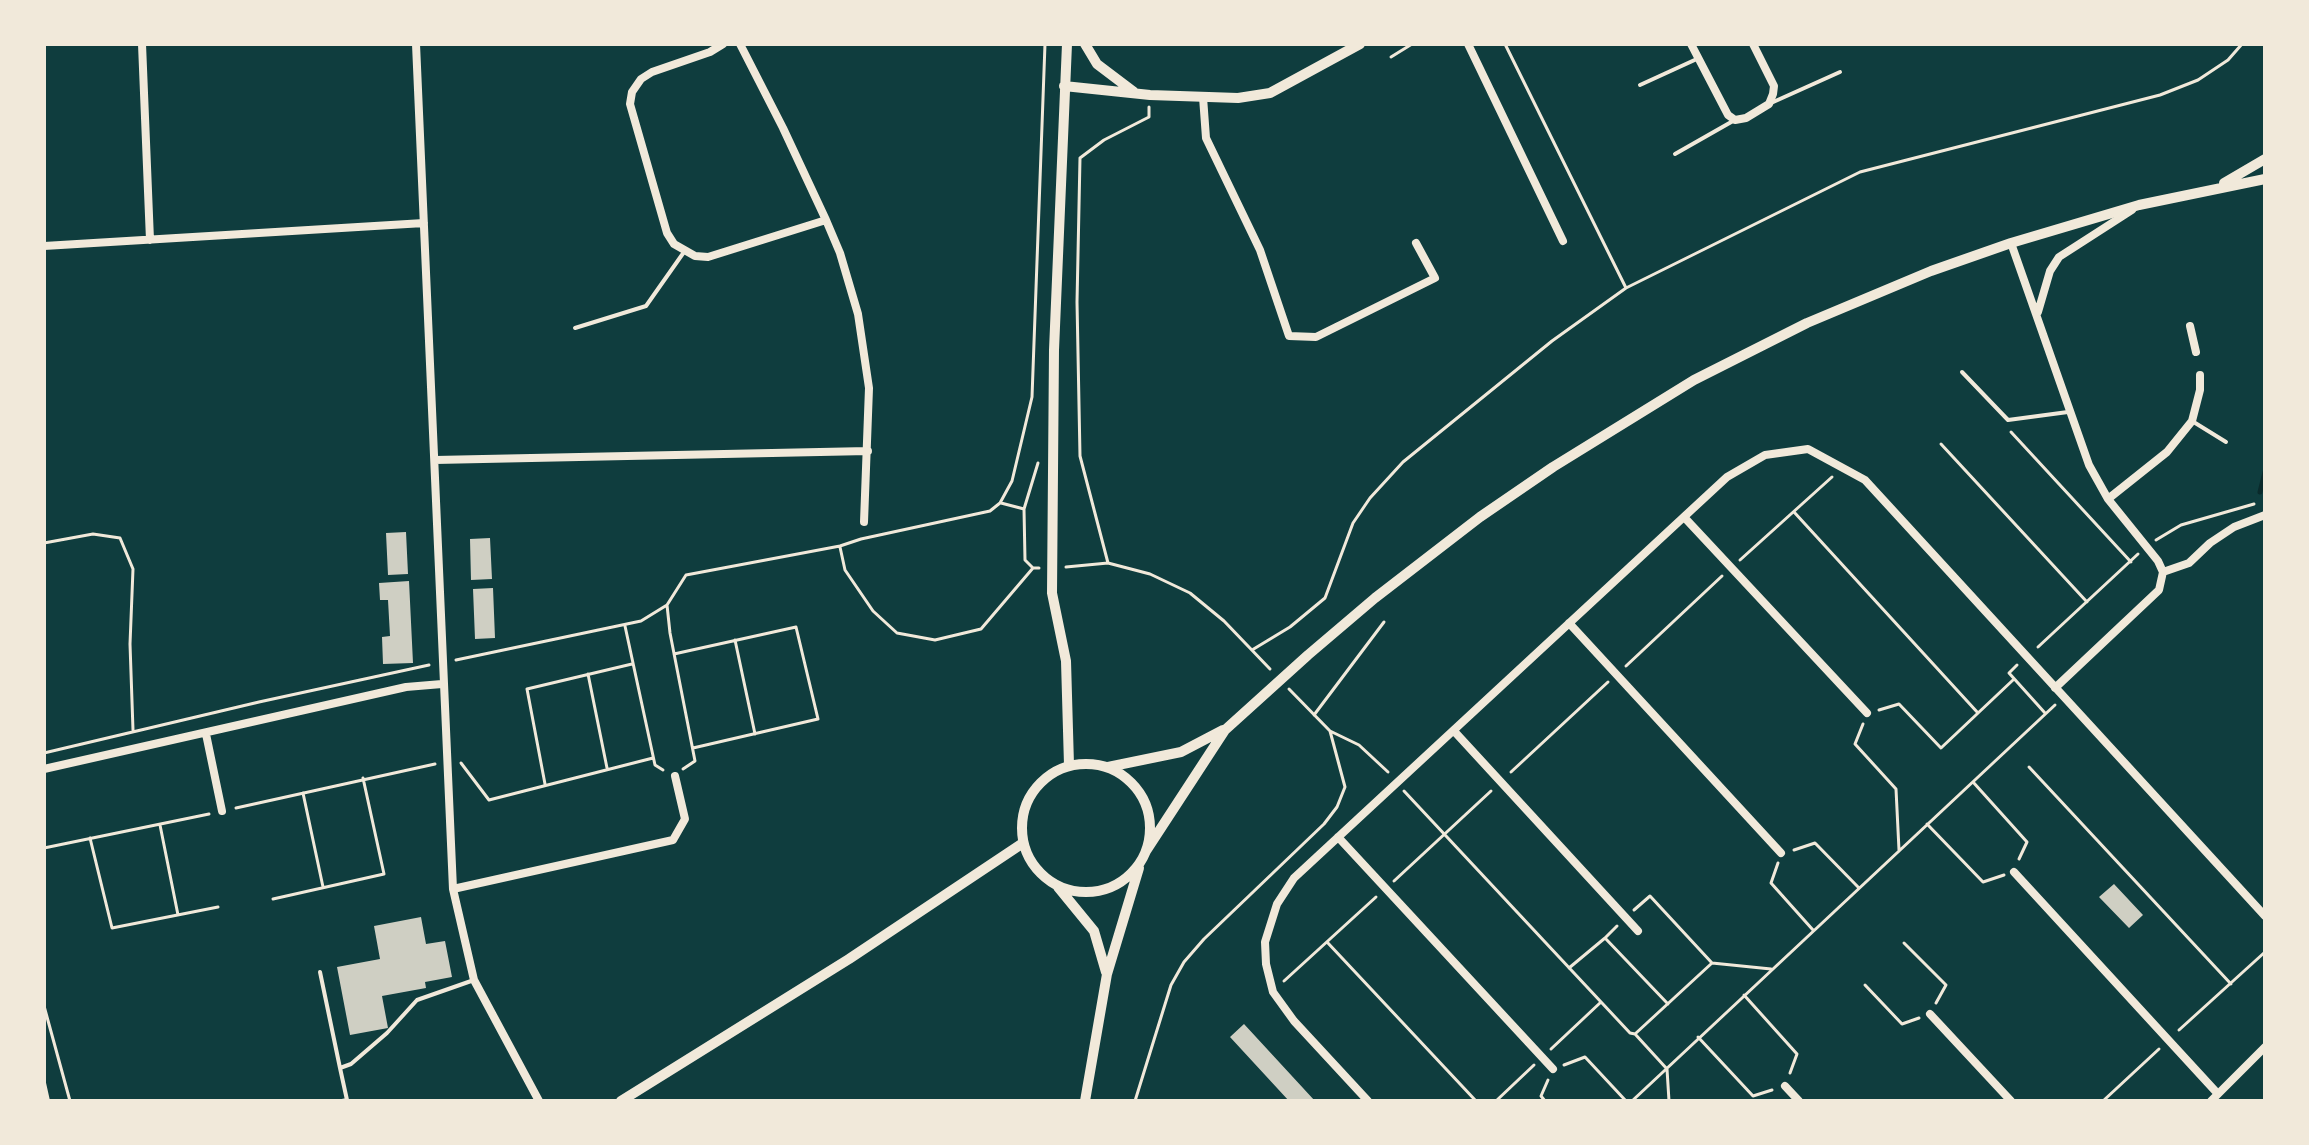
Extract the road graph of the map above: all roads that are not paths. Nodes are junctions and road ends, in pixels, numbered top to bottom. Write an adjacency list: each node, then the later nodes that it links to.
1 (142, 44): 26 (street)
2 (416, 44): 25 (street)
3 (723, 44): 31 (street)
4 (740, 44): 24 (street)
5 (1067, 44): 14 (street)
6 (1085, 44): 15 (street)
7 (1468, 44): 27 (street)
8 (1691, 44): 11 (street)
9 (1753, 44): 17 (street)
10 (1354, 46): 16 (street)
11 (1699, 58): 13 (lane); 18 (street)
12 (1840, 72): 17 (lane)
13 (1640, 85)
14 (1064, 86): 15 (street); 55 (street)
15 (1137, 94): 16 (street)
16 (1203, 97): 28 (street)
17 (1769, 104): 18 (street)
18 (1735, 120): 19 (lane)
19 (1675, 154)
20 (2265, 159): 22 (street)
21 (2265, 179): 22 (street)
22 (2215, 188): 23 (street)
23 (2139, 205): 29 (street); 32 (street)
24 (826, 220): 31 (street); 41 (street)
25 (424, 223): 26 (street); 42 (street)
26 (150, 240): 30 (street)
27 (1563, 241)
28 (1416, 243)
29 (2011, 243): 32 (street); 52 (street)
30 (44, 246)
31 (684, 252): 34 (lane)
32 (2037, 314): 38 (street)
33 (2190, 326): 35 (street)
34 (575, 328)
35 (2196, 352)
36 (1962, 372): 38 (lane)
37 (2200, 375): 39 (street)
38 (2070, 411): 43 (street)
39 (2192, 421): 40 (lane); 43 (street)
40 (2226, 442)
41 (868, 451): 42 (street); 46 (street)
42 (435, 460): 49 (street)
43 (2108, 499): 47 (street)
44 (2265, 515): 47 (street)
45 (1684, 517): 48 (street); 50 (street); 51 (street)
46 (864, 522)
47 (2163, 572): 50 (street)
48 (1569, 623): 53 (street); 63 (street)
49 (442, 684): 54 (street); 67 (street)
50 (2055, 688): 68 (street)
51 (1867, 713)
52 (1225, 730): 56 (street); 62 (street)
53 (1454, 731): 60 (street); 69 (street)
54 (206, 734): 57 (street); 59 (street)
55 (1069, 765): 56 (street); 61 (street)
56 (1108, 767): 62 (street)
57 (44, 769)
58 (675, 776): 67 (street)
59 (222, 811)
60 (1338, 837): 76 (street); 87 (street)
61 (1023, 843): 66 (street); 85 (street)
62 (1146, 851): 64 (street)
63 (1781, 853)
64 (1141, 862): 66 (street); 71 (street)
65 (2014, 872): 80 (street)
66 (1057, 886): 71 (street)
67 (453, 889): 72 (street)
68 (2265, 916)
69 (1638, 931)
70 (320, 972): 75 (lane)
71 (1107, 974): 86 (street)
72 (474, 980): 75 (lane); 79 (street)
73 (1930, 1014): 89 (street)
74 (2265, 1047): 80 (street)
75 (340, 1068): 82 (lane)
76 (1553, 1069)
77 (44, 1083): 81 (lane)
78 (1785, 1086): 88 (street)
79 (534, 1092): 83 (street); 84 (street)
80 (2214, 1098)
81 (48, 1101)
82 (342, 1101)
83 (530, 1101)
84 (539, 1101)
85 (621, 1101)
86 (1085, 1101)
87 (1368, 1101)
88 (1799, 1101)
89 (2011, 1101)

